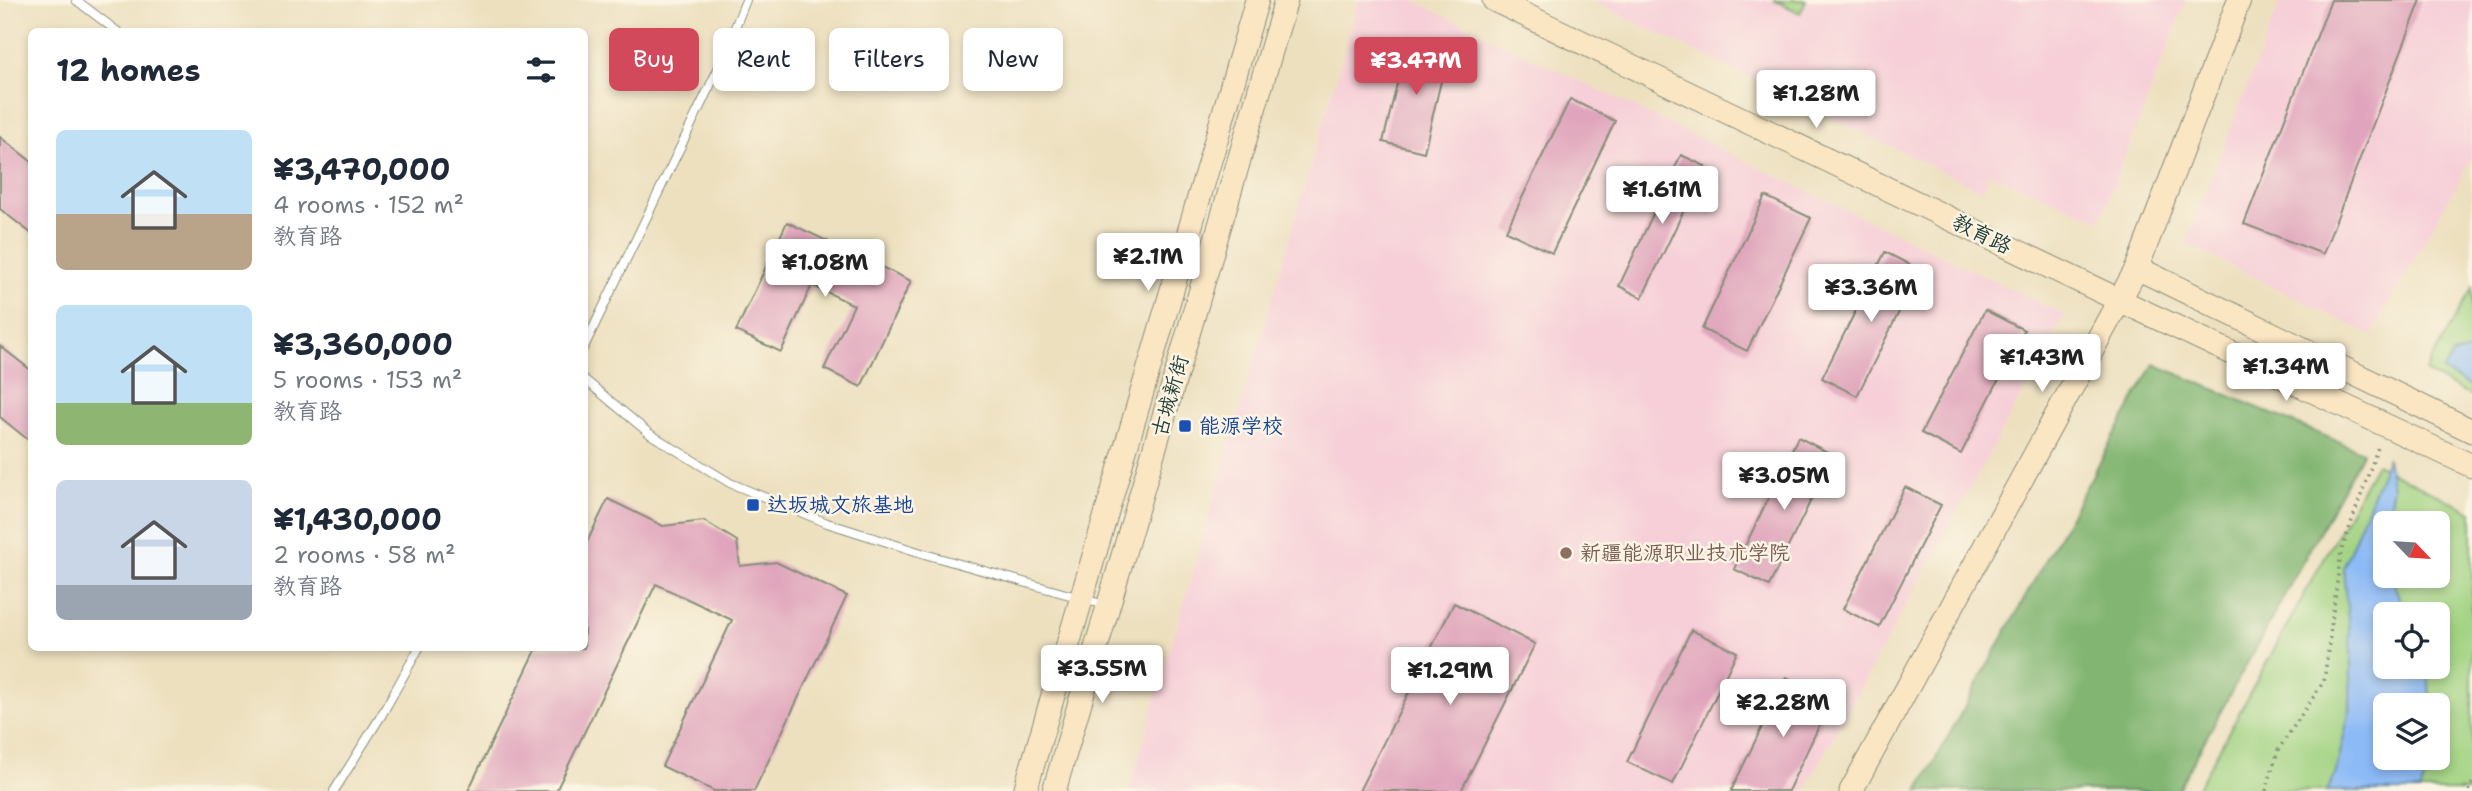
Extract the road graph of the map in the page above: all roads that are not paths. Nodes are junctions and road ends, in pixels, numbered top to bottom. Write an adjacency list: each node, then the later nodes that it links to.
1 (76, 0): 7 (lane)
2 (746, 0): 10 (lane)
3 (1257, 0): 14 (street, 古城新街)
4 (1286, 0): 15 (street, 古城新街)
5 (1494, 0): 9 (street, 教育路)
6 (2239, 0): 8 (street)
7 (113, 28)
8 (2137, 268): 9 (street); 12 (street)
9 (2119, 300): 13 (street, 教育路); 20 (street)
10 (588, 339)
11 (588, 382): 14 (lane)
12 (2472, 431)
13 (2472, 466)
14 (1082, 598): 15 (lane); 18 (street, 古城新街)
15 (1108, 606): 19 (street, 古城新街)
16 (417, 651): 17 (lane)
17 (334, 791)
18 (1025, 791)
19 (1054, 791)
20 (1851, 791)

